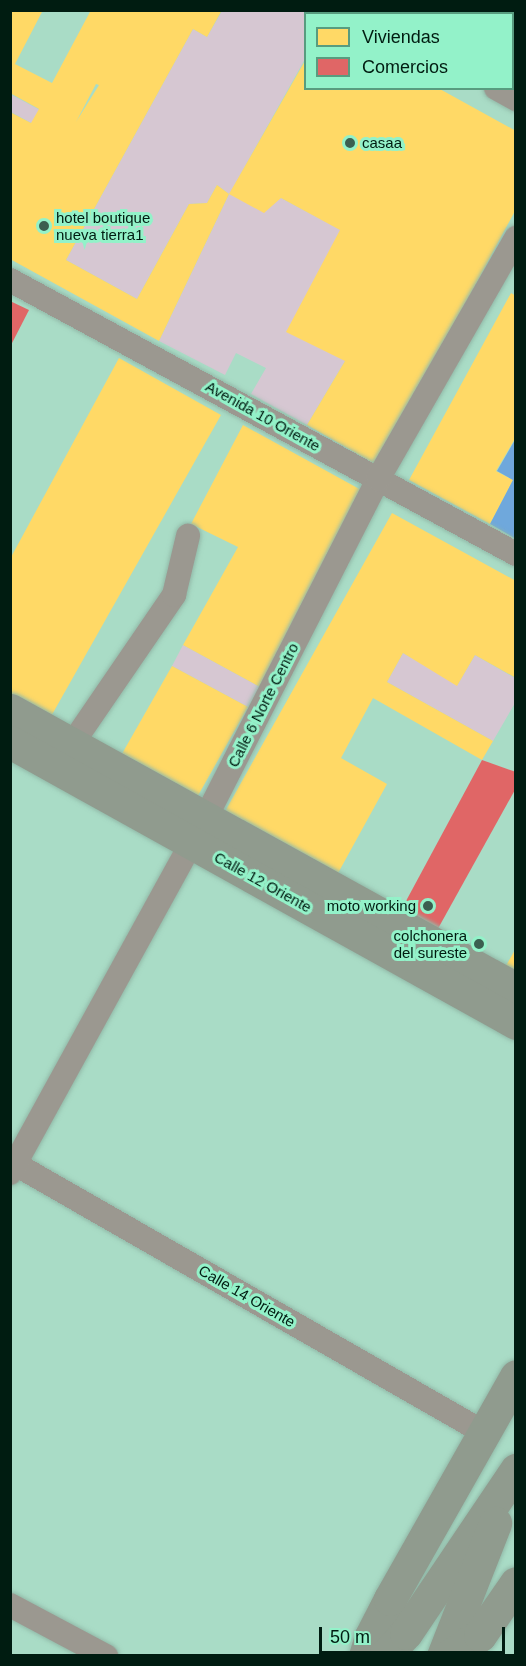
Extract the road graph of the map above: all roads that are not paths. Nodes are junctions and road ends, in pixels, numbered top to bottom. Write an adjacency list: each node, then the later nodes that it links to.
1 (500, 90): 2 (street)
2 (516, 99)
3 (516, 238): 5 (street, Calle 6 Norte Centro)
4 (10, 280): 5 (street, Avenida 10 Oriente)
5 (378, 479): 7 (street, Avenida 10 Oriente); 11 (street, Calle 6 Norte Centro)
6 (188, 536): 10 (street)
7 (516, 554)
8 (10, 710): 10 (main road, Calle 12 Oriente)
9 (10, 742): 11 (main road, Calle 12 Oriente)
10 (72, 744): 11 (main road, Calle 12 Oriente)
11 (198, 831): 12 (main road, Calle 12 Oriente); 13 (main road, Calle 12 Oriente); 14 (street, Calle 6 Norte Centro)
12 (516, 989)
13 (516, 1023)
14 (12, 1166): 16 (street, Calle 14 Oriente)
15 (516, 1376): 16 (main road)
16 (483, 1432): 21 (main road)
17 (516, 1471): 22 (main road); 23 (main road)
18 (516, 1583): 24 (main road)
19 (10, 1605): 20 (street)
20 (106, 1656)
21 (365, 1656)
22 (385, 1656)
23 (443, 1656)
24 (449, 1656)

